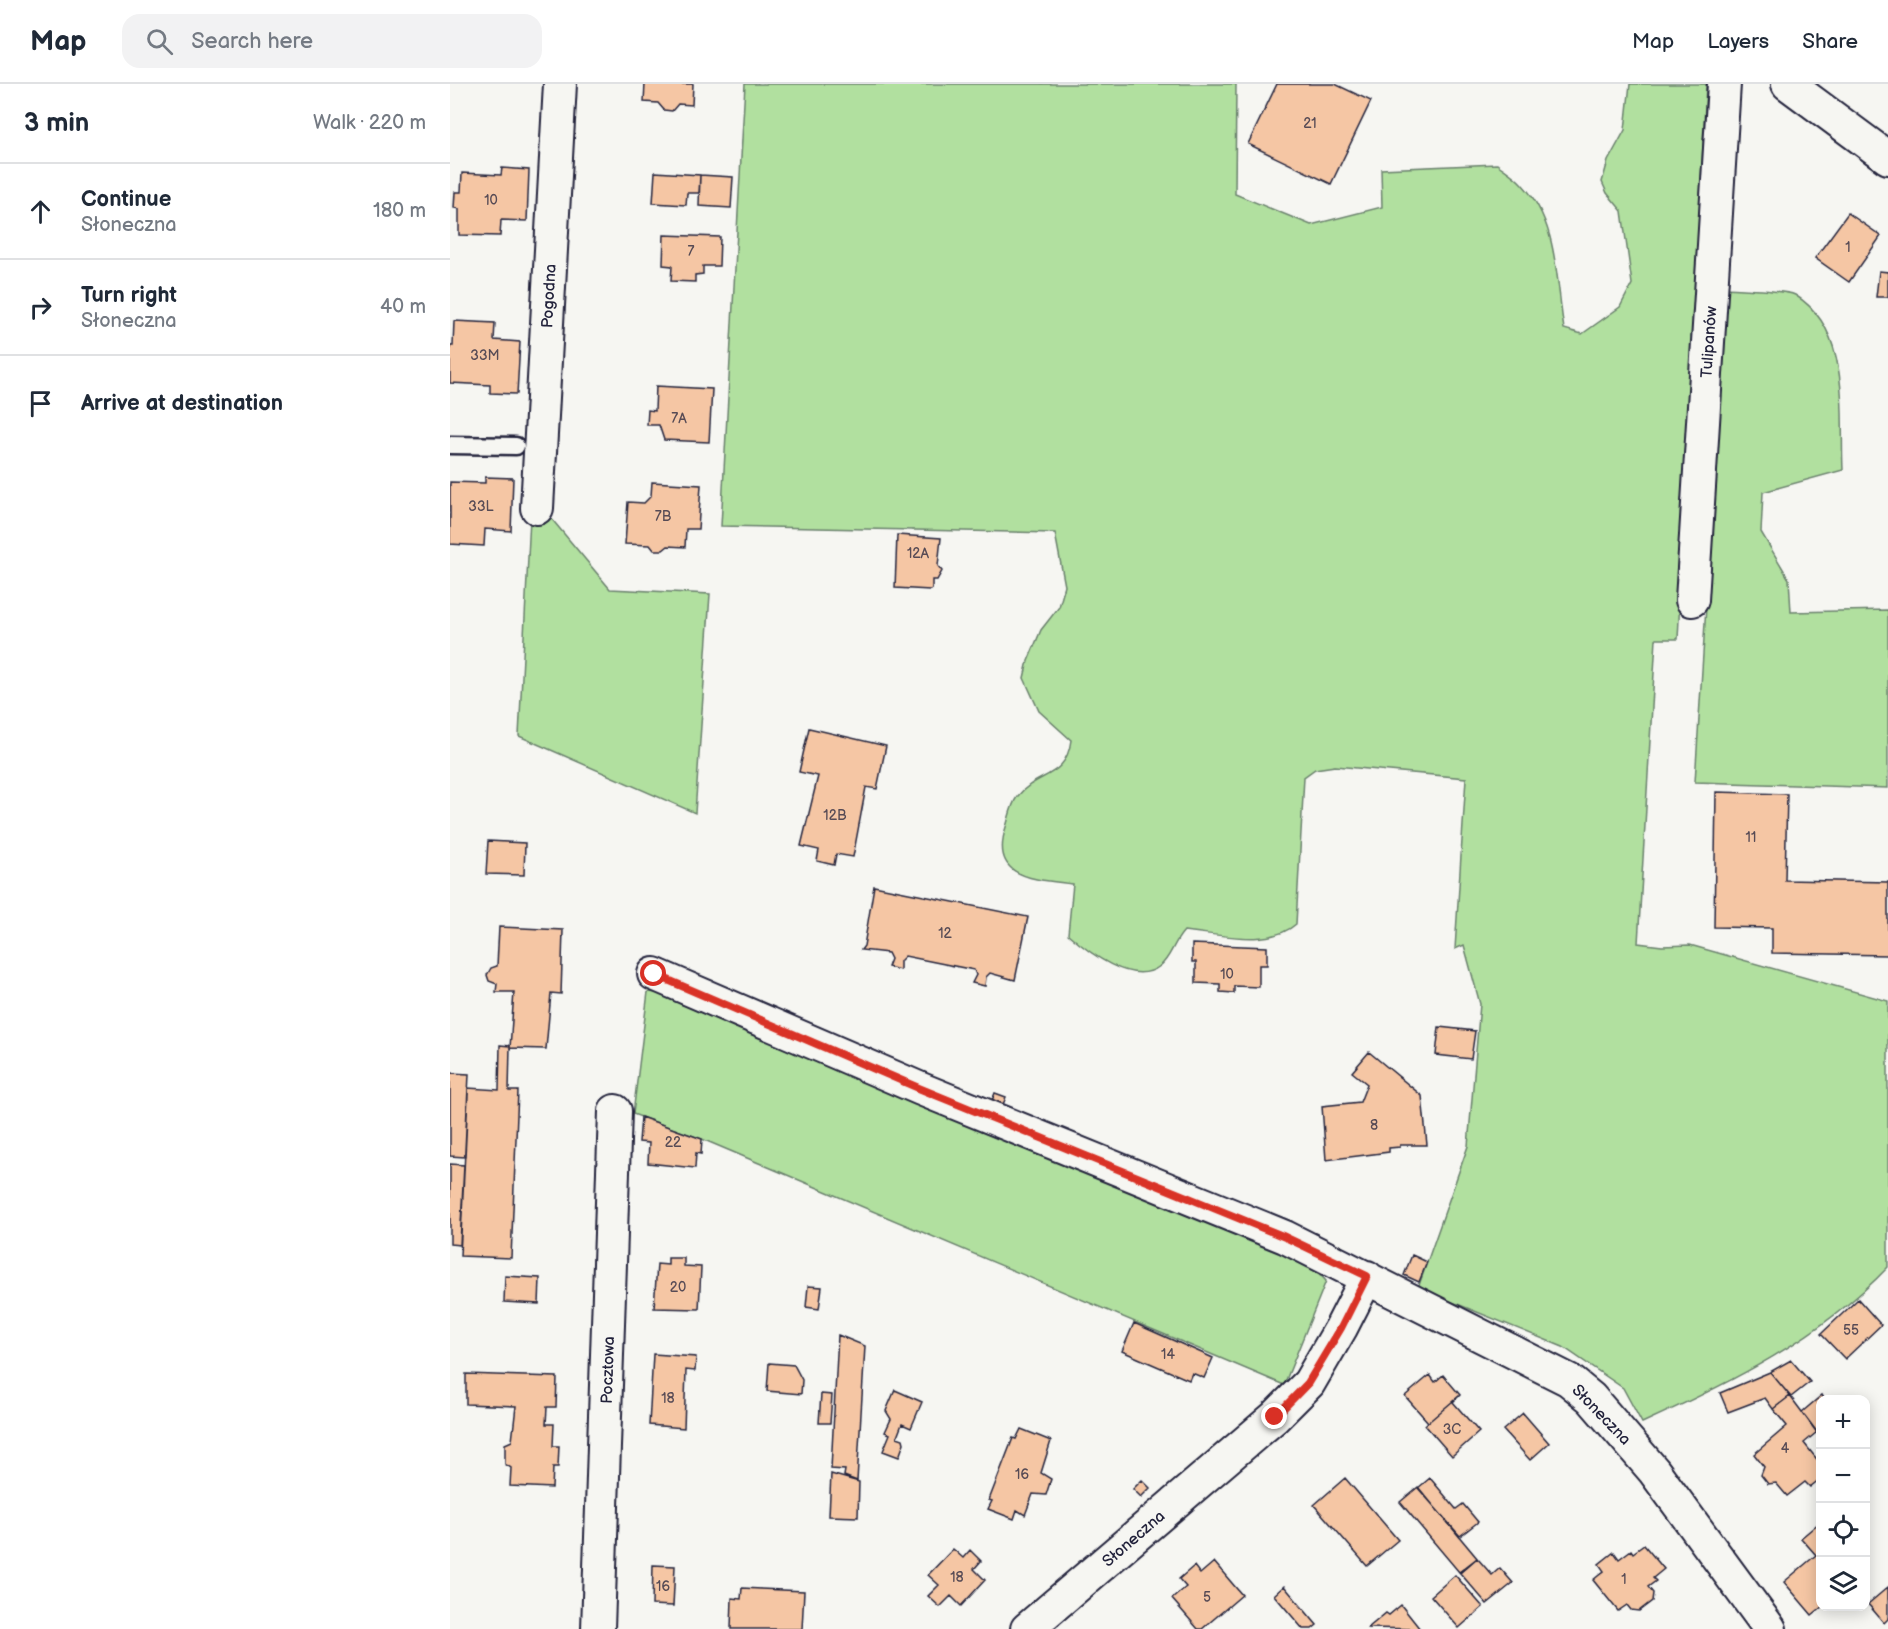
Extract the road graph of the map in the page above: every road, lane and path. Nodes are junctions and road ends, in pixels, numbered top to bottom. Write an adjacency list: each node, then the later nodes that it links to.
1 (560, 84): 7 (street, Pogodna)
2 (1724, 84): 8 (street, Tulipanów)
3 (1788, 84): 4 (street)
4 (1888, 158)
5 (450, 445): 6 (lane)
6 (516, 446)
7 (537, 508)
8 (1692, 600)
9 (654, 974): 11 (street, Słoneczna)
10 (615, 1111): 12 (street, Pocztowa)
11 (1367, 1276): 13 (street, Słoneczna); 14 (street, Słoneczna)
12 (598, 1629)
13 (1027, 1629)
14 (1770, 1629)

